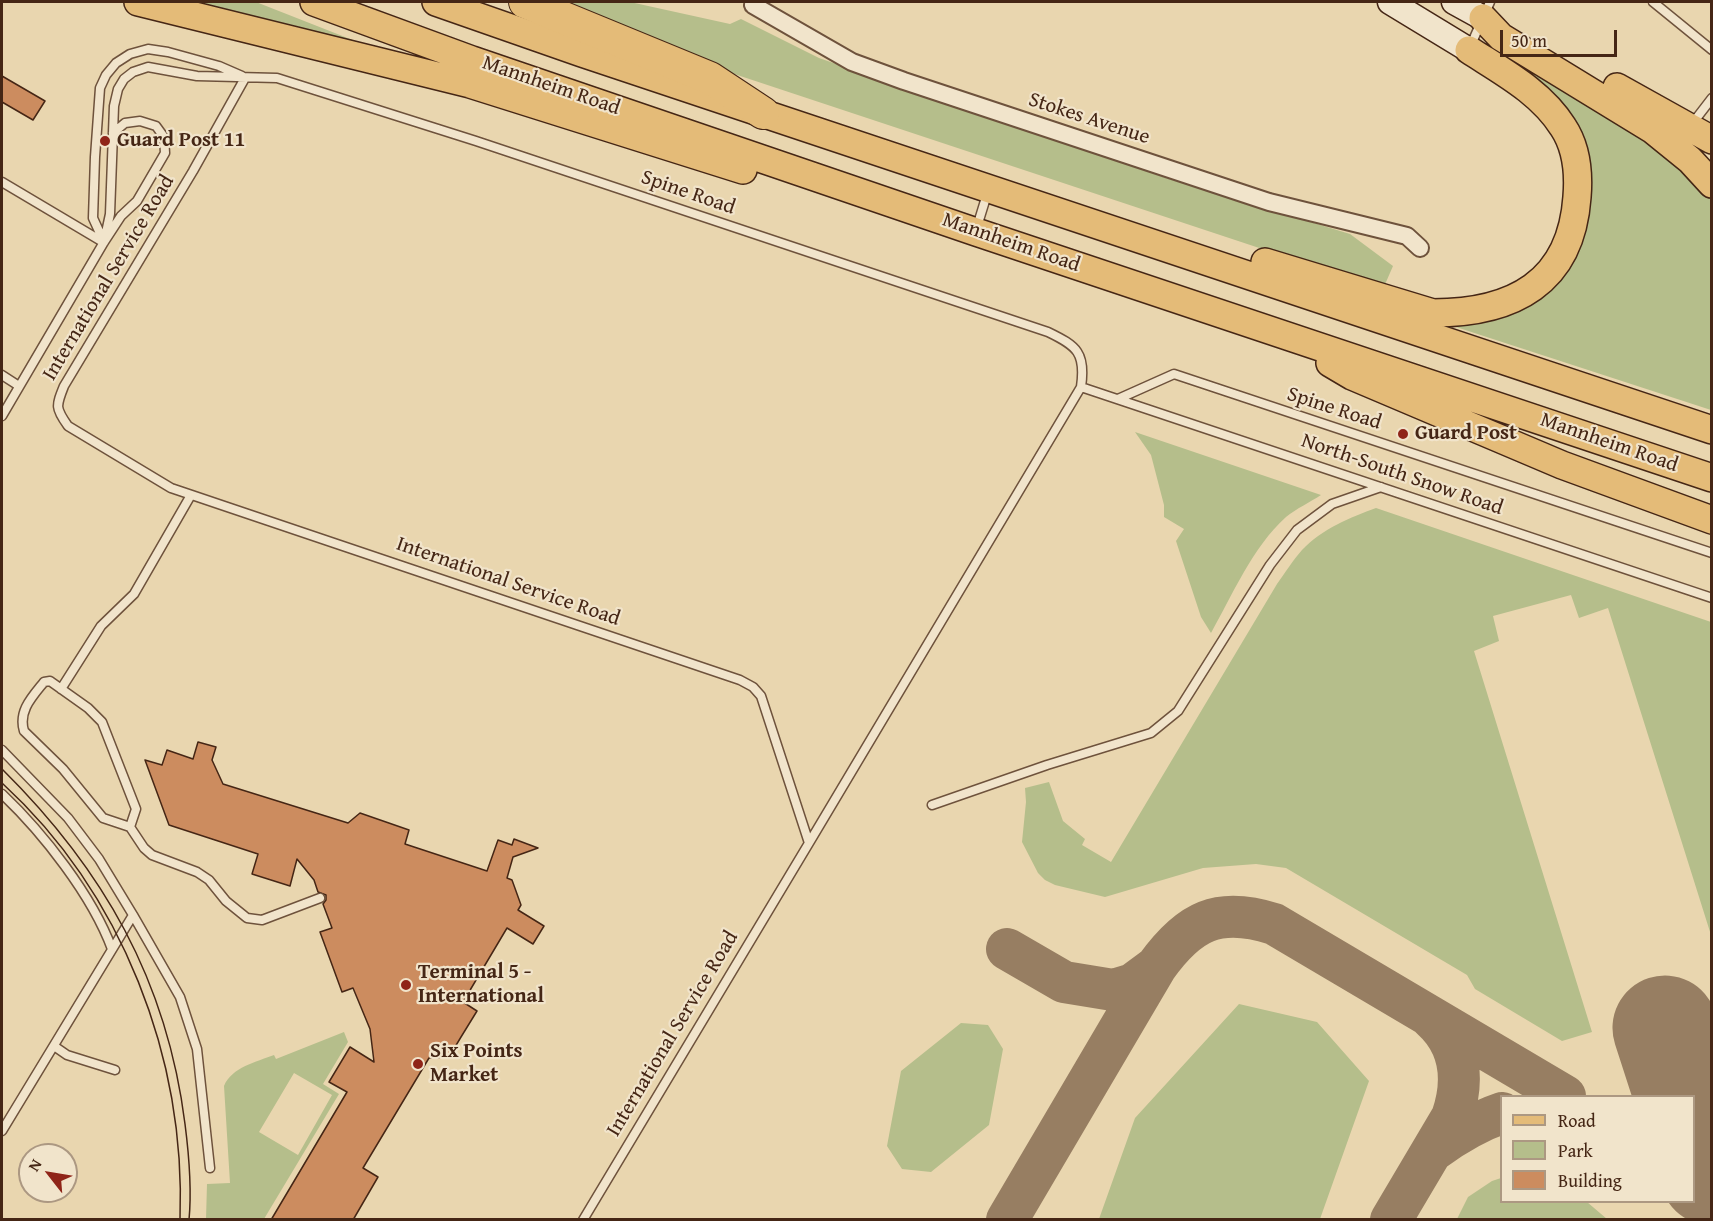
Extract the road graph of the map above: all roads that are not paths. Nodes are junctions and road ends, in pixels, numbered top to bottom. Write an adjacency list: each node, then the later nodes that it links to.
1 (138, 2): 18 (main road)
2 (314, 2): 18 (main road, Mannheim Road)
3 (436, 2): 14 (main road, Mannheim Road)
4 (525, 2): 14 (highway)
5 (1390, 2): 10 (street)
6 (1454, 2): 9 (street)
7 (1653, 2): 11 (lane)
8 (754, 3): 24 (street, Stokes Avenue)
9 (1486, 10): 10 (lane); 16 (main road); 19 (main road)
10 (1469, 50): 21 (main road)
11 (1712, 50)
12 (245, 78): 15 (lane, Spine Road); 23 (lane); 28 (lane, Spine Road); 34 (lane, International Service Road)
13 (1712, 98): 16 (lane)
14 (763, 113): 20 (main road, Mannheim Road)
15 (113, 133): 23 (lane, Spine Road); 23 (lane)
16 (1700, 134)
17 (2, 182): 23 (lane)
18 (838, 183): 22 (main road, Mannheim Road)
19 (1712, 184)
20 (989, 187): 21 (main road, Mannheim Road); 22 (lane)
21 (1095, 224): 31 (main road, Mannheim Road)
22 (976, 232): 25 (main road, Mannheim Road)
23 (104, 242): 27 (lane)
24 (1420, 248)
25 (1275, 330): 32 (main road, Mannheim Road); 35 (main road)
26 (2, 375): 27 (lane)
27 (20, 386): 30 (lane)
28 (1081, 387): 29 (lane, North-South Snow Road); 43 (lane)
29 (1118, 399): 33 (lane, North-South Snow Road); 36 (lane, Spine Road)
30 (2, 416)
31 (1712, 430)
32 (1712, 478)
33 (1381, 487): 37 (lane, North-South Snow Road); 41 (lane)
34 (191, 495): 38 (lane); 43 (lane, International Service Road)
35 (1712, 520)
36 (1712, 553)
37 (1712, 597)
38 (61, 689): 42 (lane); 42 (lane)
39 (2, 750): 45 (lane)
40 (2, 794): 46 (lane)
41 (932, 805)
42 (130, 827): 44 (lane)
43 (809, 843): 51 (lane, International Service Road)
44 (320, 898)
45 (133, 915): 46 (lane); 50 (lane)
46 (112, 949): 47 (lane)
47 (54, 1046): 48 (lane); 49 (lane)
48 (115, 1070)
49 (2, 1131)
50 (210, 1168)
51 (583, 1220)

